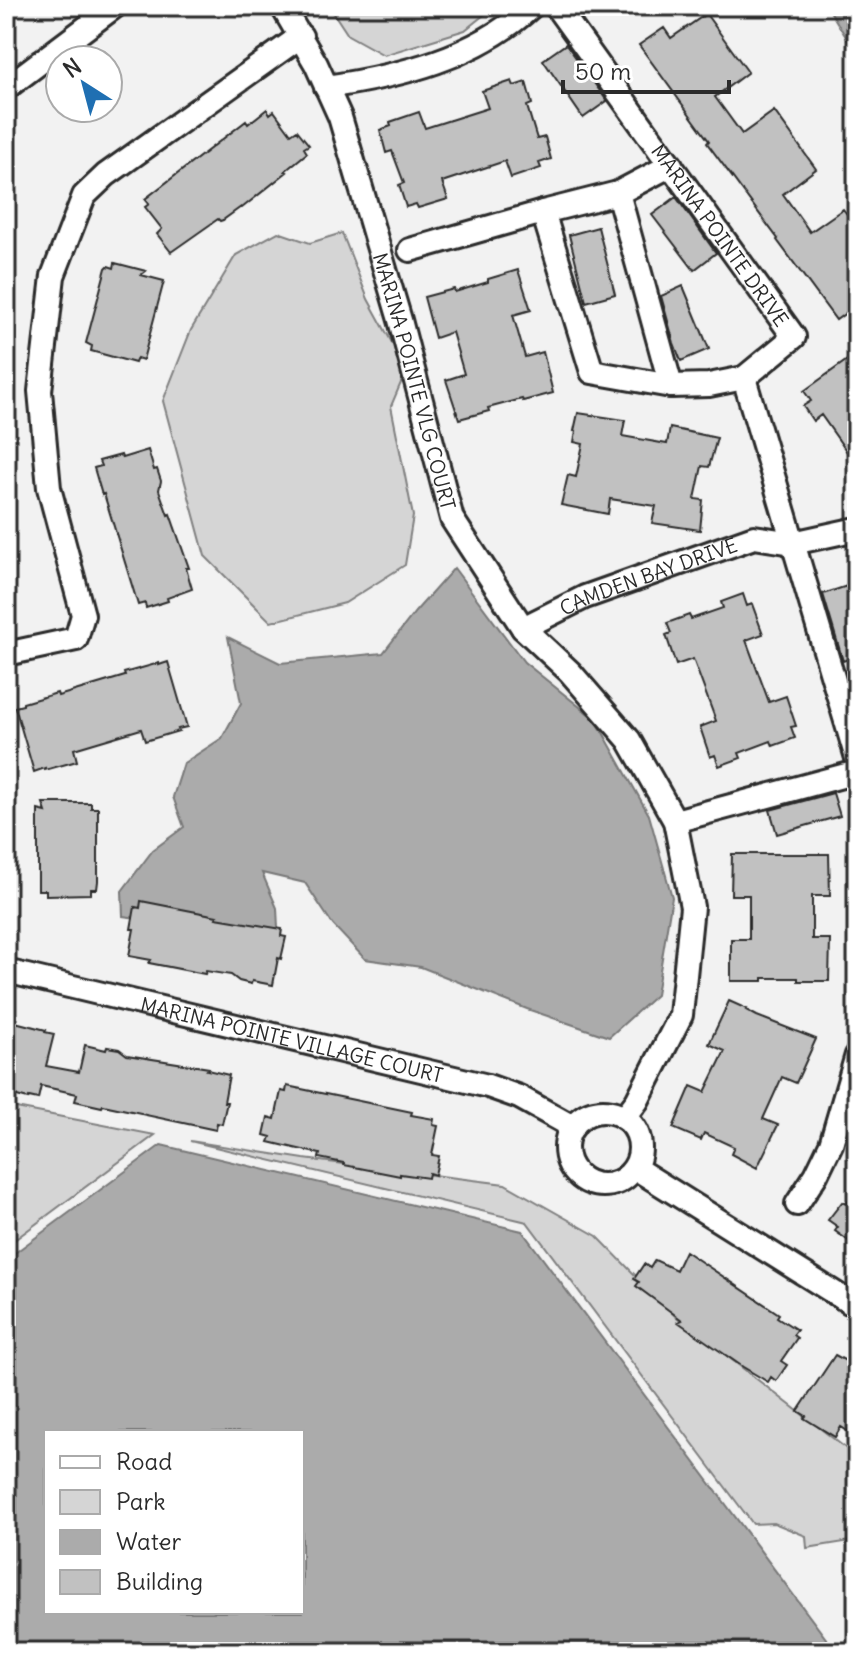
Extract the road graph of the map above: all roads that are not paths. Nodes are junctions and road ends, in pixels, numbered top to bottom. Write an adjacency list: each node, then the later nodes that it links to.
1 (115, 6): 7 (street)
2 (282, 6): 5 (street)
3 (532, 6): 6 (street)
4 (556, 6): 8 (street, MARINA POINTE DRIVE)
5 (301, 36): 6 (street); 17 (street)
6 (326, 87): 16 (street, MARINA POINTE VLG COURT)
7 (6, 88)
8 (671, 165): 9 (street); 12 (street, MARINA POINTE DRIVE)
9 (618, 193): 10 (street); 13 (street)
10 (543, 212): 11 (street); 13 (street)
11 (410, 250)
12 (744, 378): 13 (street); 15 (street)
13 (671, 386)
14 (857, 529): 15 (street)
15 (793, 543): 16 (street, CAMDEN BAY DRIVE); 18 (street)
16 (523, 628): 19 (street)
17 (6, 654)
18 (856, 758): 19 (street)
19 (675, 821): 23 (street)
20 (6, 971): 24 (street, MARINA POINTE VILLAGE COURT)
21 (857, 1055): 22 (street)
22 (854, 1085): 26 (street)
23 (624, 1118): 24 (street); 25 (street)
24 (573, 1127): 25 (street)
25 (635, 1168): 27 (street)
26 (797, 1204)
27 (857, 1307)

